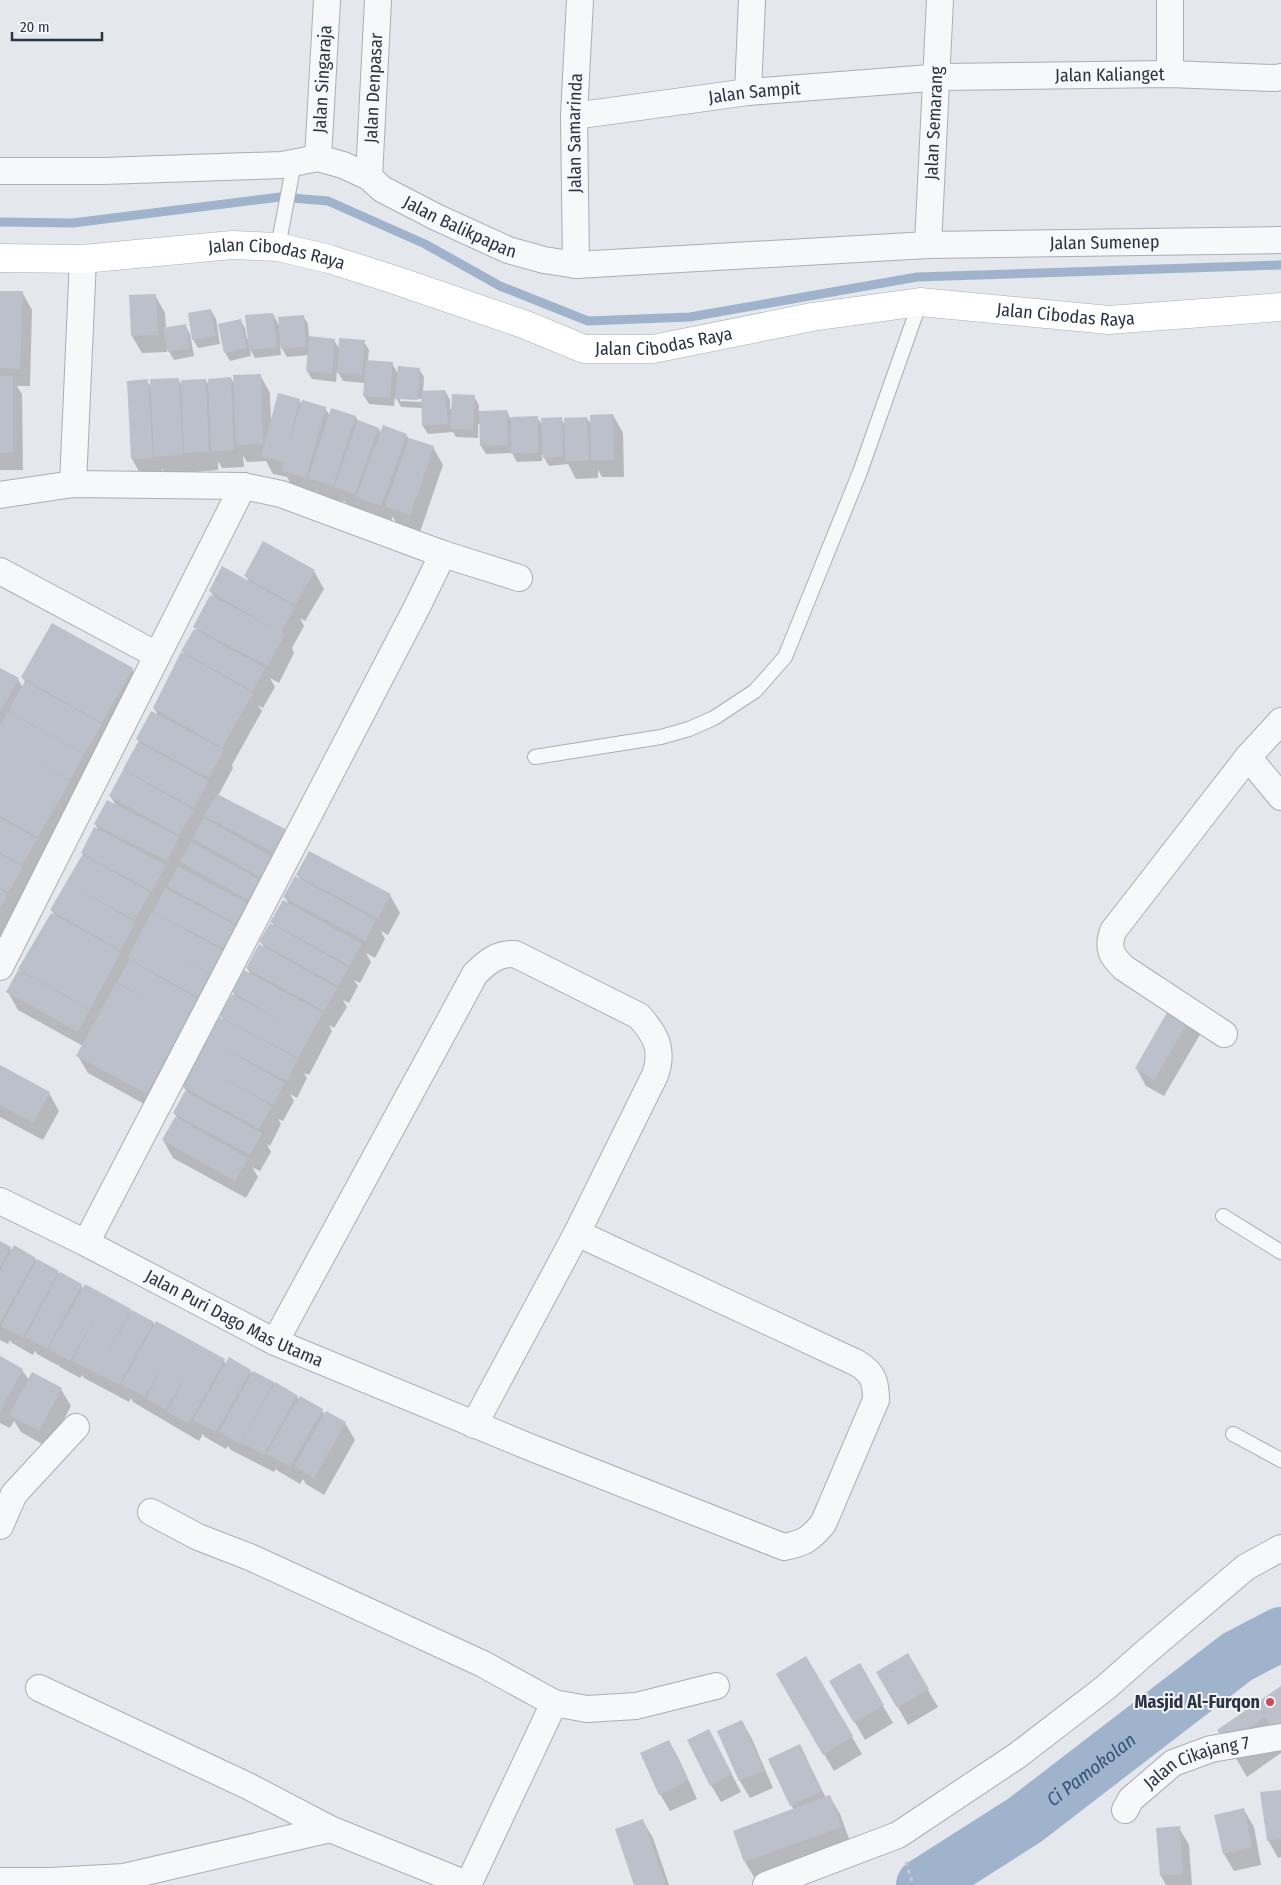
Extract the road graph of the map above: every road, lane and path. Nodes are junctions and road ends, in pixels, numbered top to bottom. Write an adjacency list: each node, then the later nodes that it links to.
1 (327, 0): 12 (street, Jalan Singaraja)
2 (378, 0): 14 (street, Jalan Denpasar)
3 (580, 0): 11 (street, Jalan Samarinda)
4 (752, 0): 10 (street)
5 (940, 0): 9 (street, Jalan Semarang)
6 (1170, 0): 7 (street)
7 (1170, 74): 8 (street, Jalan Kalianget); 9 (street, Jalan Kalianget)
8 (1281, 77)
9 (937, 78): 10 (street, Jalan Sampit); 16 (street, Jalan Semarang)
10 (748, 92): 11 (street, Jalan Sampit)
11 (574, 116): 20 (street, Jalan Samarinda)
12 (301, 169): 13 (street, Jalan Balikpapan); 14 (street, Jalan Balikpapan); 17 (lane)
13 (0, 171)
14 (369, 178): 20 (street, Jalan Balikpapan)
15 (1281, 240): 16 (street, Jalan Sumenep)
16 (928, 245): 20 (street, Jalan Balikpapan)
17 (278, 247): 19 (street, Jalan Cibodas Raya); 21 (street, Jalan Cibodas Raya)
18 (0, 258): 19 (street, Jalan Cibodas Raya)
19 (83, 259): 23 (street)
20 (576, 265)
21 (920, 302): 22 (street, Jalan Cibodas Raya); 31 (lane)
22 (1281, 307)
23 (73, 484): 24 (street); 25 (street)
24 (243, 486): 26 (street); 29 (street)
25 (0, 495)
26 (440, 553): 28 (street); 39 (street)
27 (0, 571): 29 (street)
28 (519, 578)
29 (157, 655): 34 (street)
30 (1281, 721): 32 (street)
31 (535, 757)
32 (1248, 757): 33 (street); 35 (street)
33 (1281, 797)
34 (0, 967)
35 (1224, 1034)
36 (0, 1201): 39 (street, Jalan Puri Dago Mas Utama)
37 (1223, 1216): 40 (lane)
38 (577, 1233): 41 (street); 42 (street); 42 (street, Jalan Puri Dago Mas Utama)
39 (86, 1243): 41 (street, Jalan Puri Dago Mas Utama)
40 (1281, 1252)
41 (275, 1342): 42 (street, Jalan Puri Dago Mas Utama)
42 (474, 1425)
43 (76, 1427): 46 (street)
44 (1232, 1434): 45 (lane)
45 (1281, 1460)
46 (7, 1490): 48 (street)
47 (151, 1512): 52 (street)
48 (0, 1526)
49 (1281, 1548): 59 (street)
50 (716, 1686): 52 (street)
51 (39, 1688): 55 (street)
52 (554, 1703): 58 (street)
53 (1281, 1737): 54 (street, Jalan Cikajang 7)
54 (1125, 1810)
55 (330, 1829): 57 (street); 58 (street)
56 (907, 1866): 60 (path)
57 (0, 1881)
58 (469, 1884)
59 (766, 1885)
60 (913, 1885)

